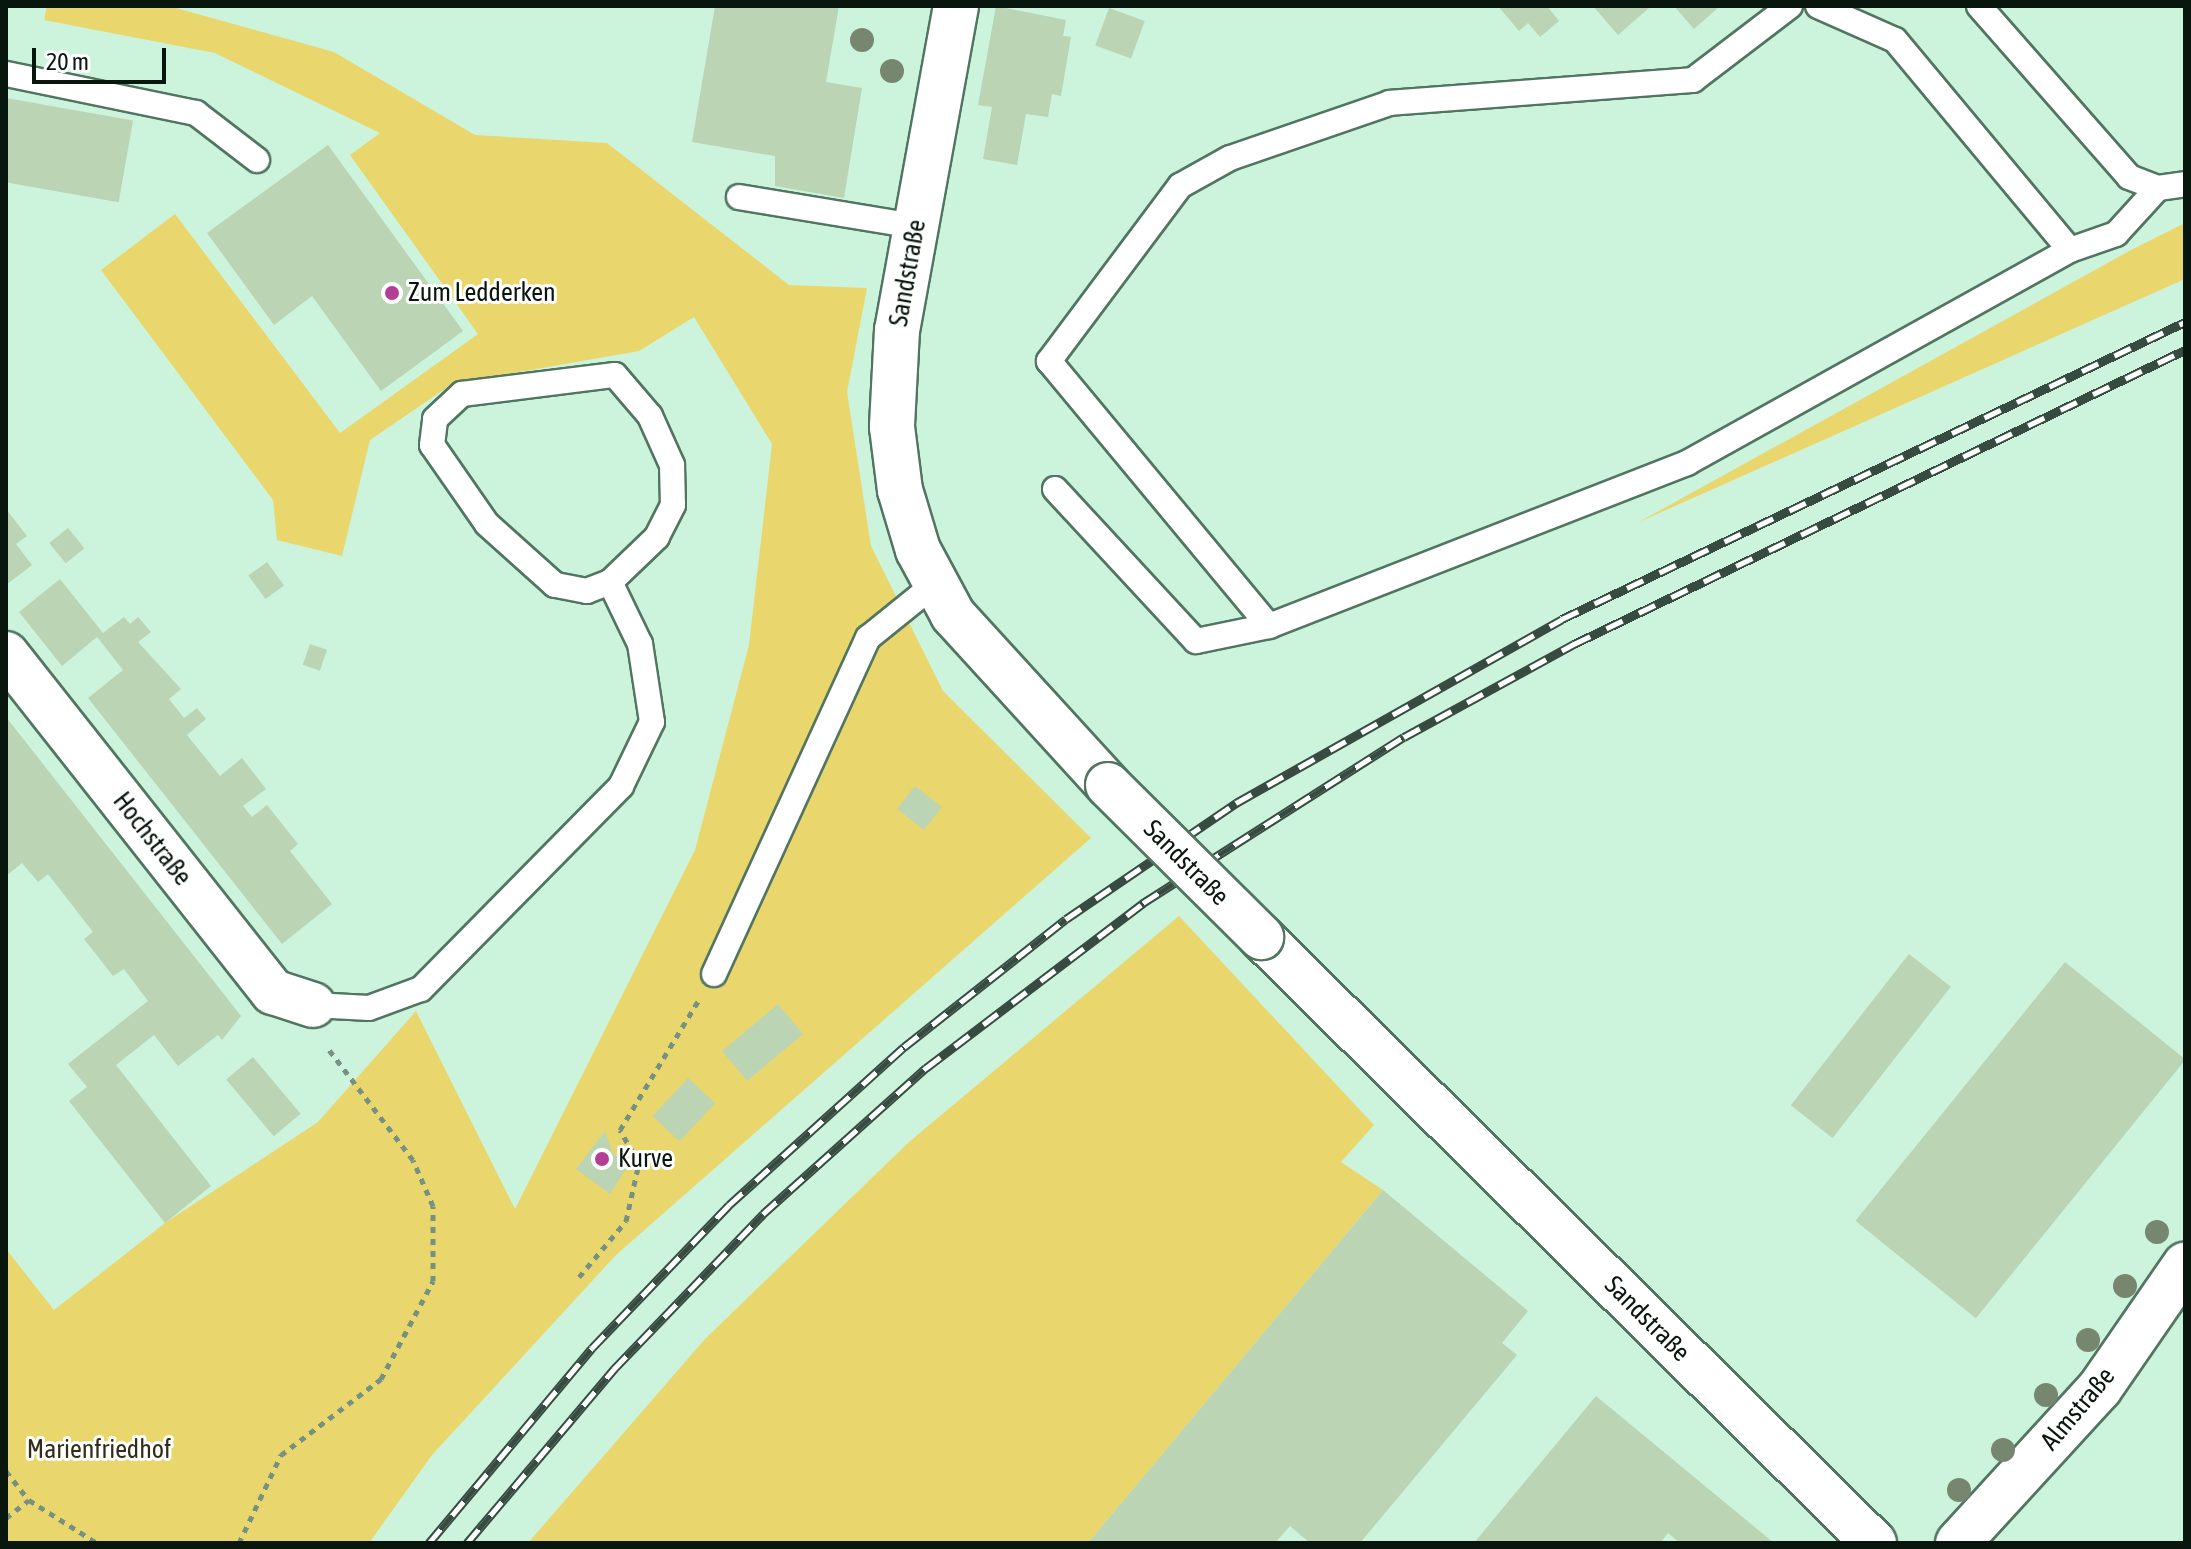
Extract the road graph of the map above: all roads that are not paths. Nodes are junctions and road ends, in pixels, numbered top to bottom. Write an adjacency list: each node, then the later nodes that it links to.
1 (956, 6): 10 (street, Sandstraße)
2 (1790, 6): 15 (lane)
3 (1818, 6): 11 (lane)
4 (1979, 6): 8 (lane)
5 (6, 74): 6 (lane)
6 (257, 160)
7 (2185, 184): 8 (lane)
8 (2158, 188): 11 (lane)
9 (739, 197): 10 (lane)
10 (915, 226): 14 (street, Sandstraße)
11 (2070, 250): 15 (lane)
12 (1055, 489): 15 (lane)
13 (610, 582): 13 (lane); 18 (lane)
14 (935, 584): 17 (lane); 20 (street, Sandstraße, bridge)
15 (1269, 626)
16 (6, 654): 18 (street, Hochstraße)
17 (714, 974)
18 (313, 1005)
19 (2185, 1265): 21 (street, Almstraße)
20 (1874, 1543)
21 (1958, 1543)

